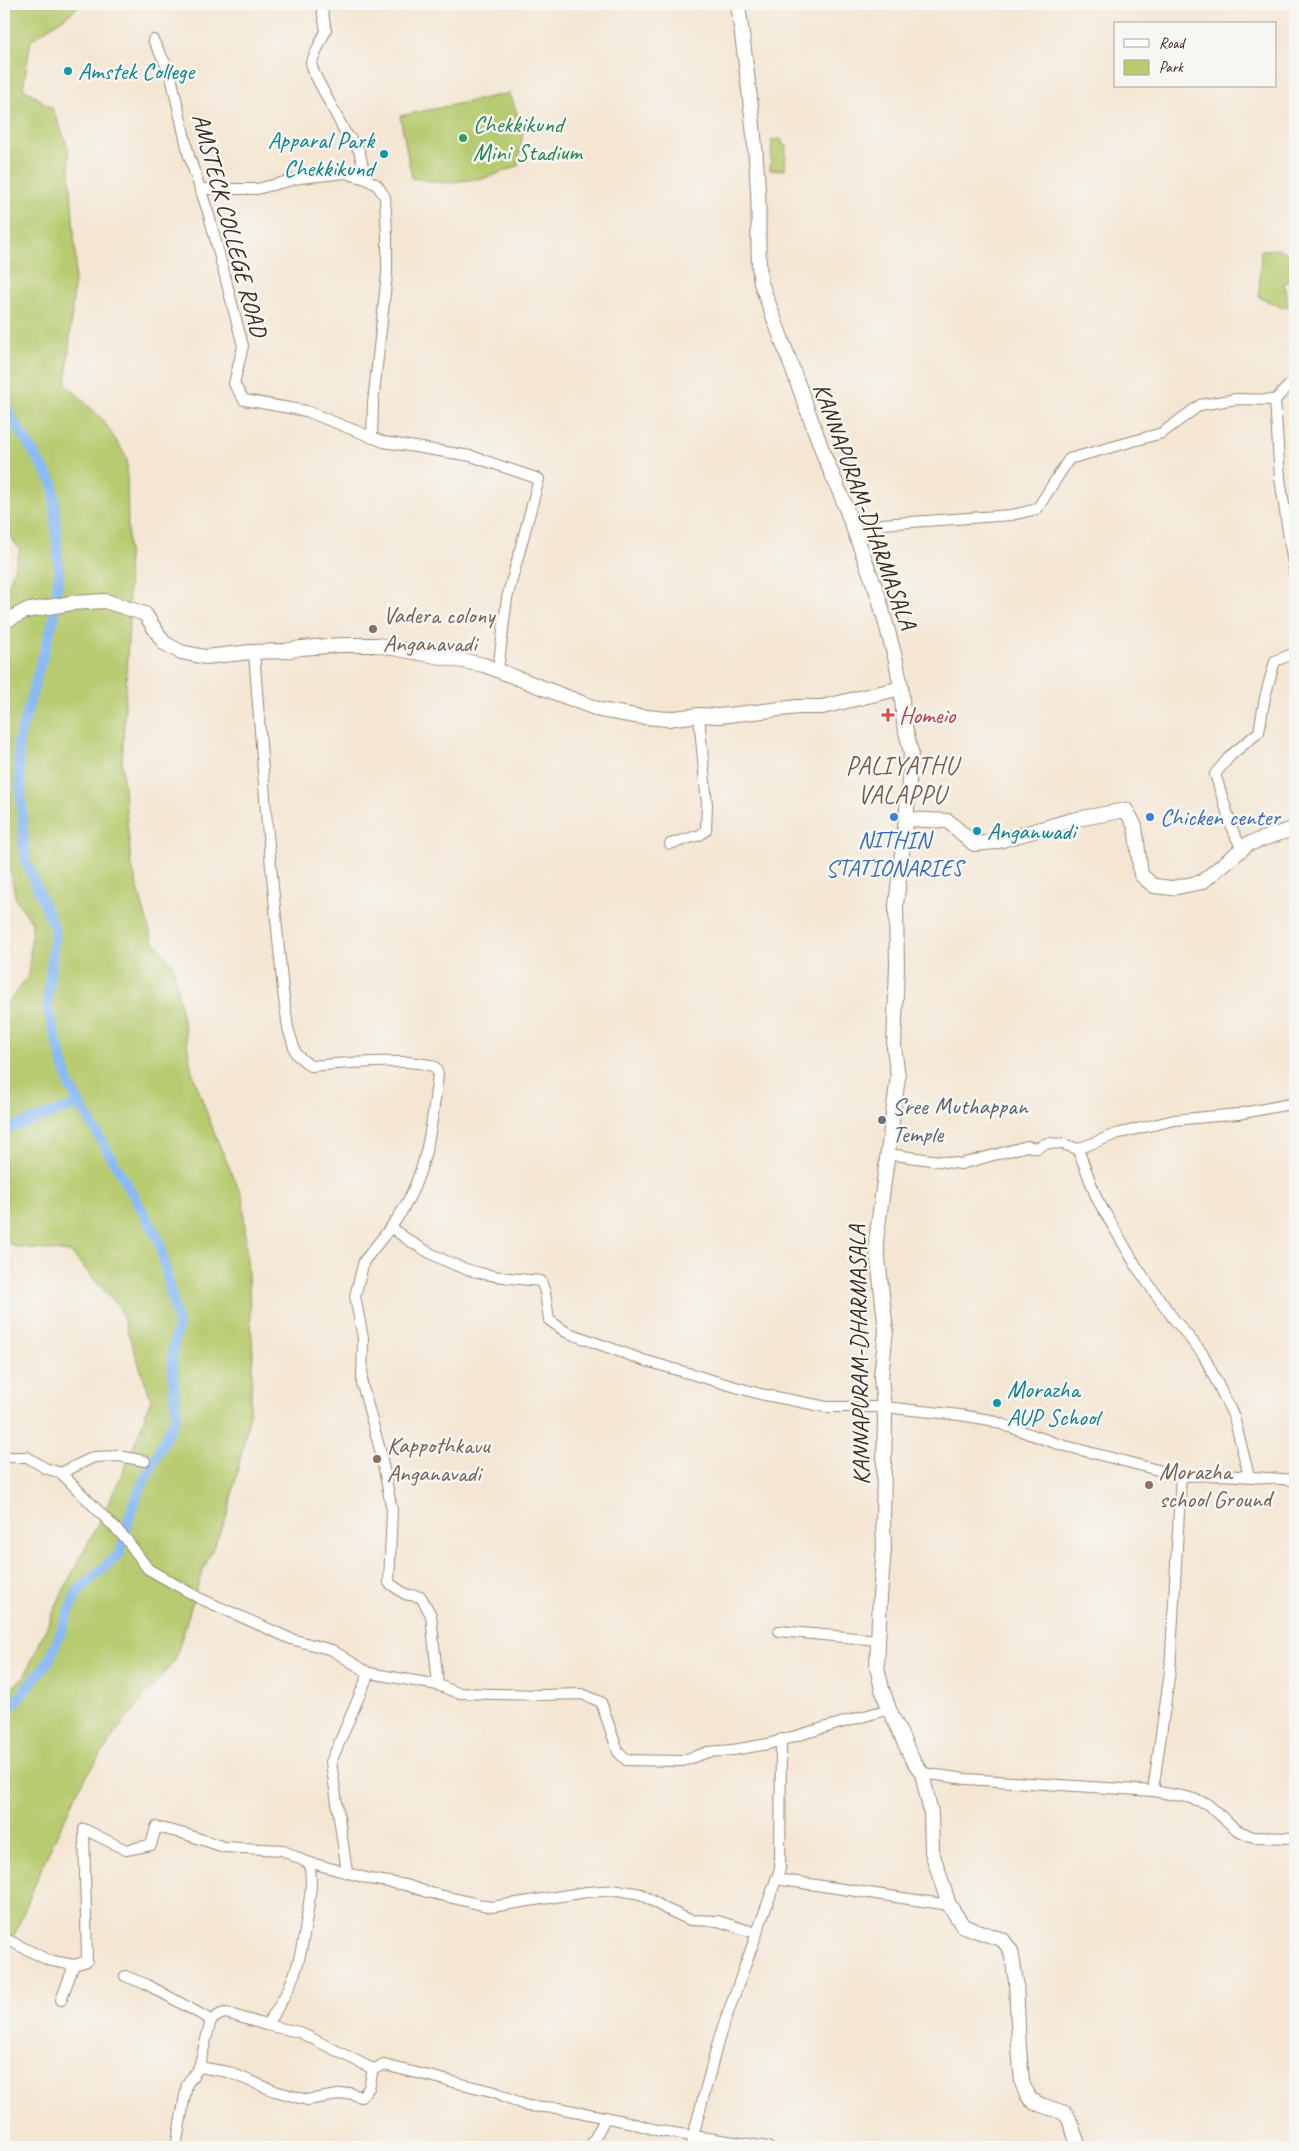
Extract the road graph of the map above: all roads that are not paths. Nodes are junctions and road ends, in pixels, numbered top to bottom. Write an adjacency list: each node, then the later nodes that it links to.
1 (321, 4): 4 (street)
2 (738, 4): 9 (main road, KANNAPURAM-DHARMASALA)
3 (153, 40): 5 (street, AMSTECK COLLEGE ROAD)
4 (366, 179): 5 (street); 8 (street)
5 (201, 189): 8 (street, AMSTECK COLLEGE ROAD)
6 (1295, 379): 7 (street)
7 (1275, 400): 9 (street); 10 (street)
8 (372, 438): 14 (street, AMSTECK COLLEGE ROAD)
9 (856, 533): 15 (main road, KANNAPURAM-DHARMASALA)
10 (1295, 577)
11 (4, 622): 12 (main road)
12 (254, 652): 14 (main road); 24 (street)
13 (1295, 653): 20 (street)
14 (498, 670): 16 (main road)
15 (901, 688): 16 (main road); 17 (main road, KANNAPURAM-DHARMASALA)
16 (699, 715): 19 (street)
17 (906, 819): 20 (main road); 23 (main road, KANNAPURAM-DHARMASALA)
18 (1295, 828): 20 (main road)
19 (670, 844)
20 (1242, 849)
21 (1295, 1103): 22 (street)
22 (1078, 1149): 23 (street); 30 (street)
23 (888, 1154): 25 (main road, KANNAPURAM-DHARMASALA)
24 (391, 1227): 25 (street); 35 (street)
25 (884, 1407): 29 (street); 33 (main road, KANNAPURAM-DHARMASALA)
26 (4, 1457): 28 (street)
27 (145, 1461): 28 (street)
28 (61, 1473): 34 (street)
29 (1181, 1476): 30 (street); 39 (street)
30 (1249, 1476): 31 (street)
31 (1295, 1480)
32 (779, 1631): 33 (street)
33 (878, 1640): 36 (main road, KANNAPURAM-DHARMASALA)
34 (369, 1673): 35 (street); 42 (street)
35 (438, 1685): 37 (street)
36 (889, 1709): 37 (street); 38 (main road, KANNAPURAM-DHARMASALA)
37 (781, 1740): 43 (street)
38 (922, 1773): 39 (street); 44 (main road, KANNAPURAM-DHARMASALA)
39 (1153, 1791): 40 (street)
40 (1295, 1838)
41 (310, 1862): 42 (street); 47 (street); 51 (street)
42 (347, 1872): 45 (street)
43 (776, 1879): 44 (street); 45 (street)
44 (949, 1905): 60 (main road, KANNAPURAM-DHARMASALA)
45 (756, 1933): 55 (street)
46 (4, 1938): 47 (street)
47 (74, 1965): 49 (street)
48 (126, 1976): 50 (street)
49 (61, 2000)
50 (211, 2020): 51 (street); 52 (street)
51 (266, 2025): 53 (street)
52 (199, 2067): 53 (street); 56 (street)
53 (374, 2069): 54 (street)
54 (606, 2117): 55 (street); 57 (street)
55 (692, 2136): 58 (street); 59 (street)
56 (176, 2147)
57 (590, 2147)
58 (692, 2147)
59 (768, 2147)
60 (1079, 2147)

